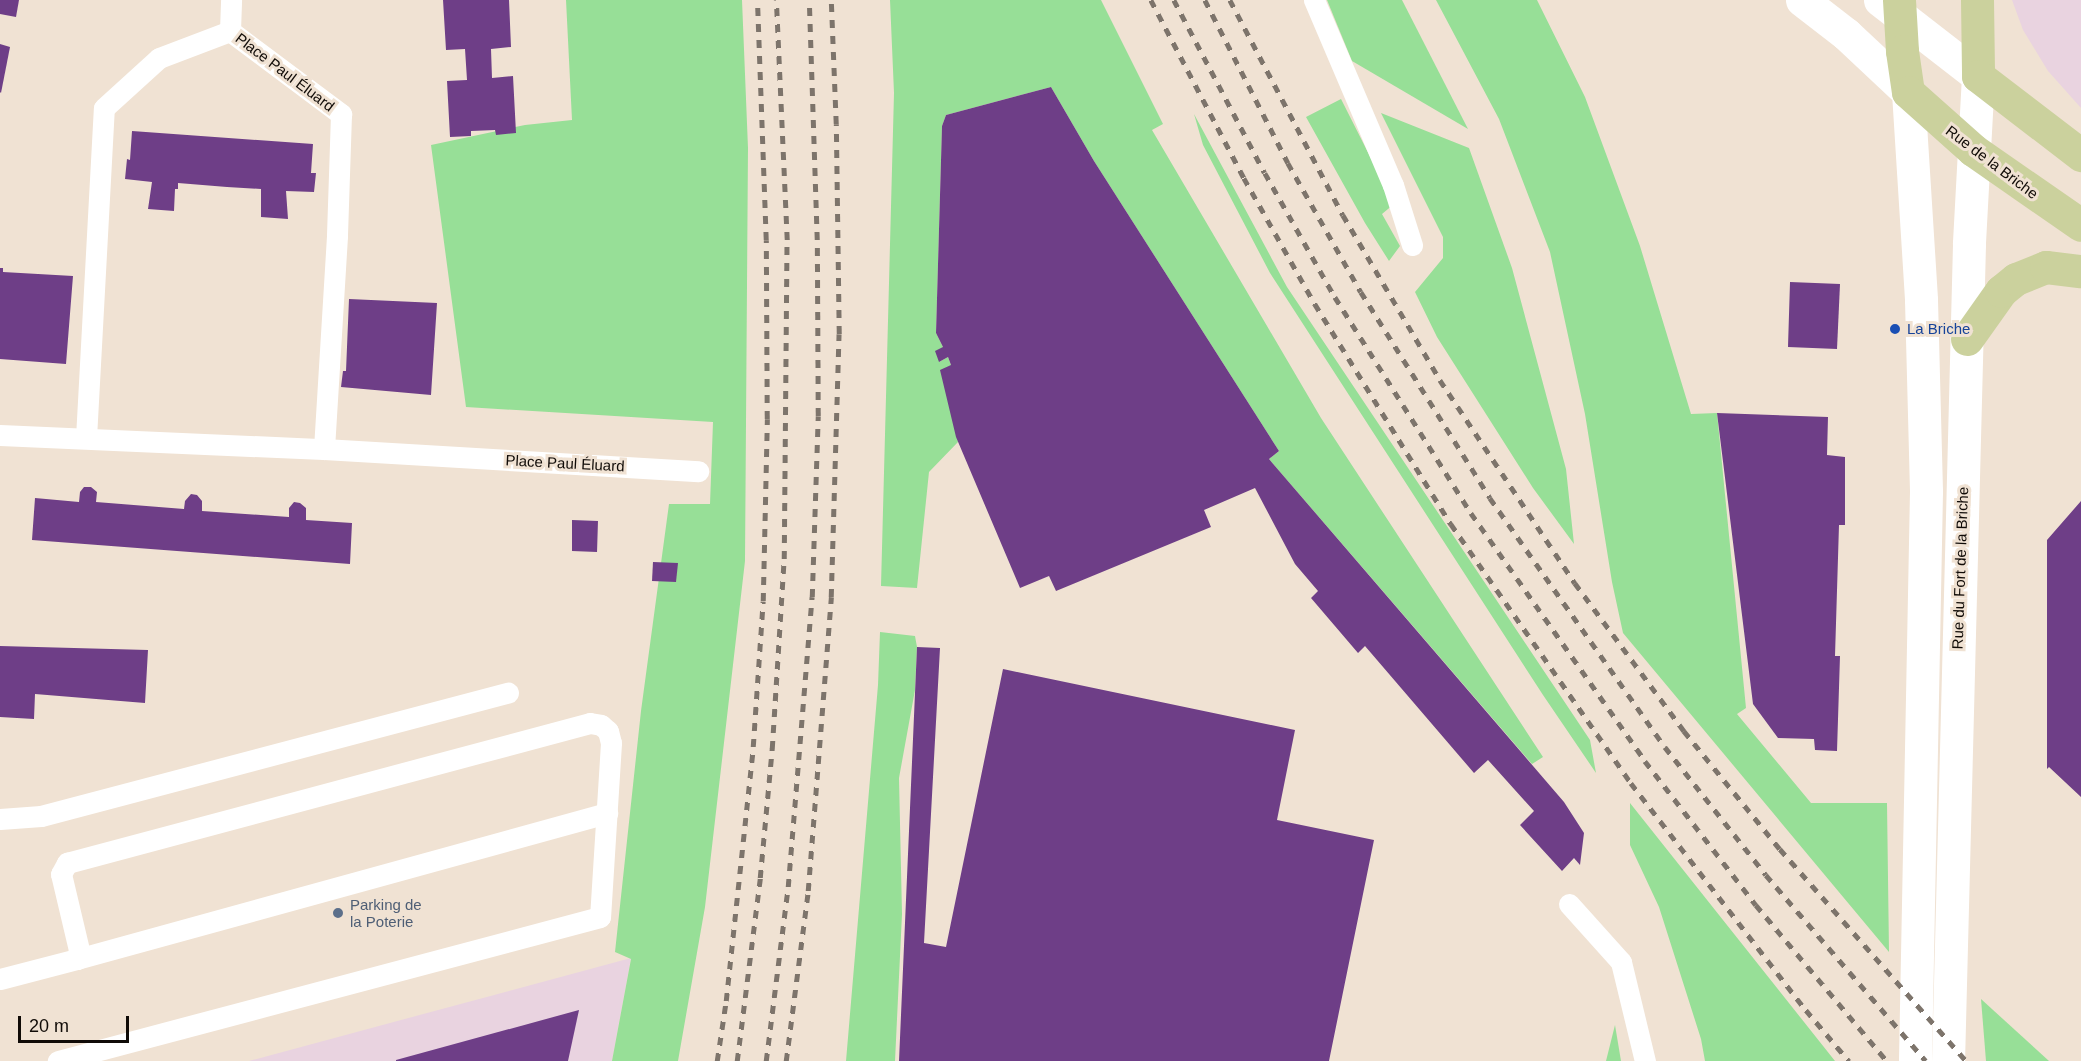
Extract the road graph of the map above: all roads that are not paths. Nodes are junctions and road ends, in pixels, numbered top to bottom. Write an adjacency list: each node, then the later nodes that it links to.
1 (231, 0): 6 (lane)
2 (1314, 0): 12 (lane)
3 (1802, 0): 8 (main road)
4 (1977, 0): 7 (main road)
5 (1893, 5): 7 (main road); 8 (main road)
6 (230, 31): 16 (lane, Place Paul Éluard); 17 (lane, Place Paul Éluard)
7 (1978, 76): 9 (main road, Rue du Fort de la Briche); 10 (main road)
8 (1908, 92): 9 (main road, Rue de la Briche); 27 (main road)
9 (1973, 150): 11 (main road, Rue de la Briche); 14 (main road, Rue du Fort de la Briche)
10 (2081, 155)
11 (2081, 225)
12 (1413, 245)
13 (2081, 271): 14 (main road)
14 (1966, 339): 28 (main road, Rue du Fort de la Briche)
15 (0, 435): 16 (lane, Place Paul Éluard)
16 (86, 438): 17 (lane, Place Paul Éluard)
17 (324, 449): 18 (lane, Place Paul Éluard)
18 (698, 471)
19 (508, 693): 21 (lane)
20 (607, 813): 23 (lane); 23 (lane); 25 (lane)
21 (0, 819)
22 (1569, 904): 26 (lane)
23 (77, 959): 24 (lane)
24 (0, 979)
25 (58, 1061)
26 (1645, 1061)
27 (1915, 1061)
28 (1948, 1061)

